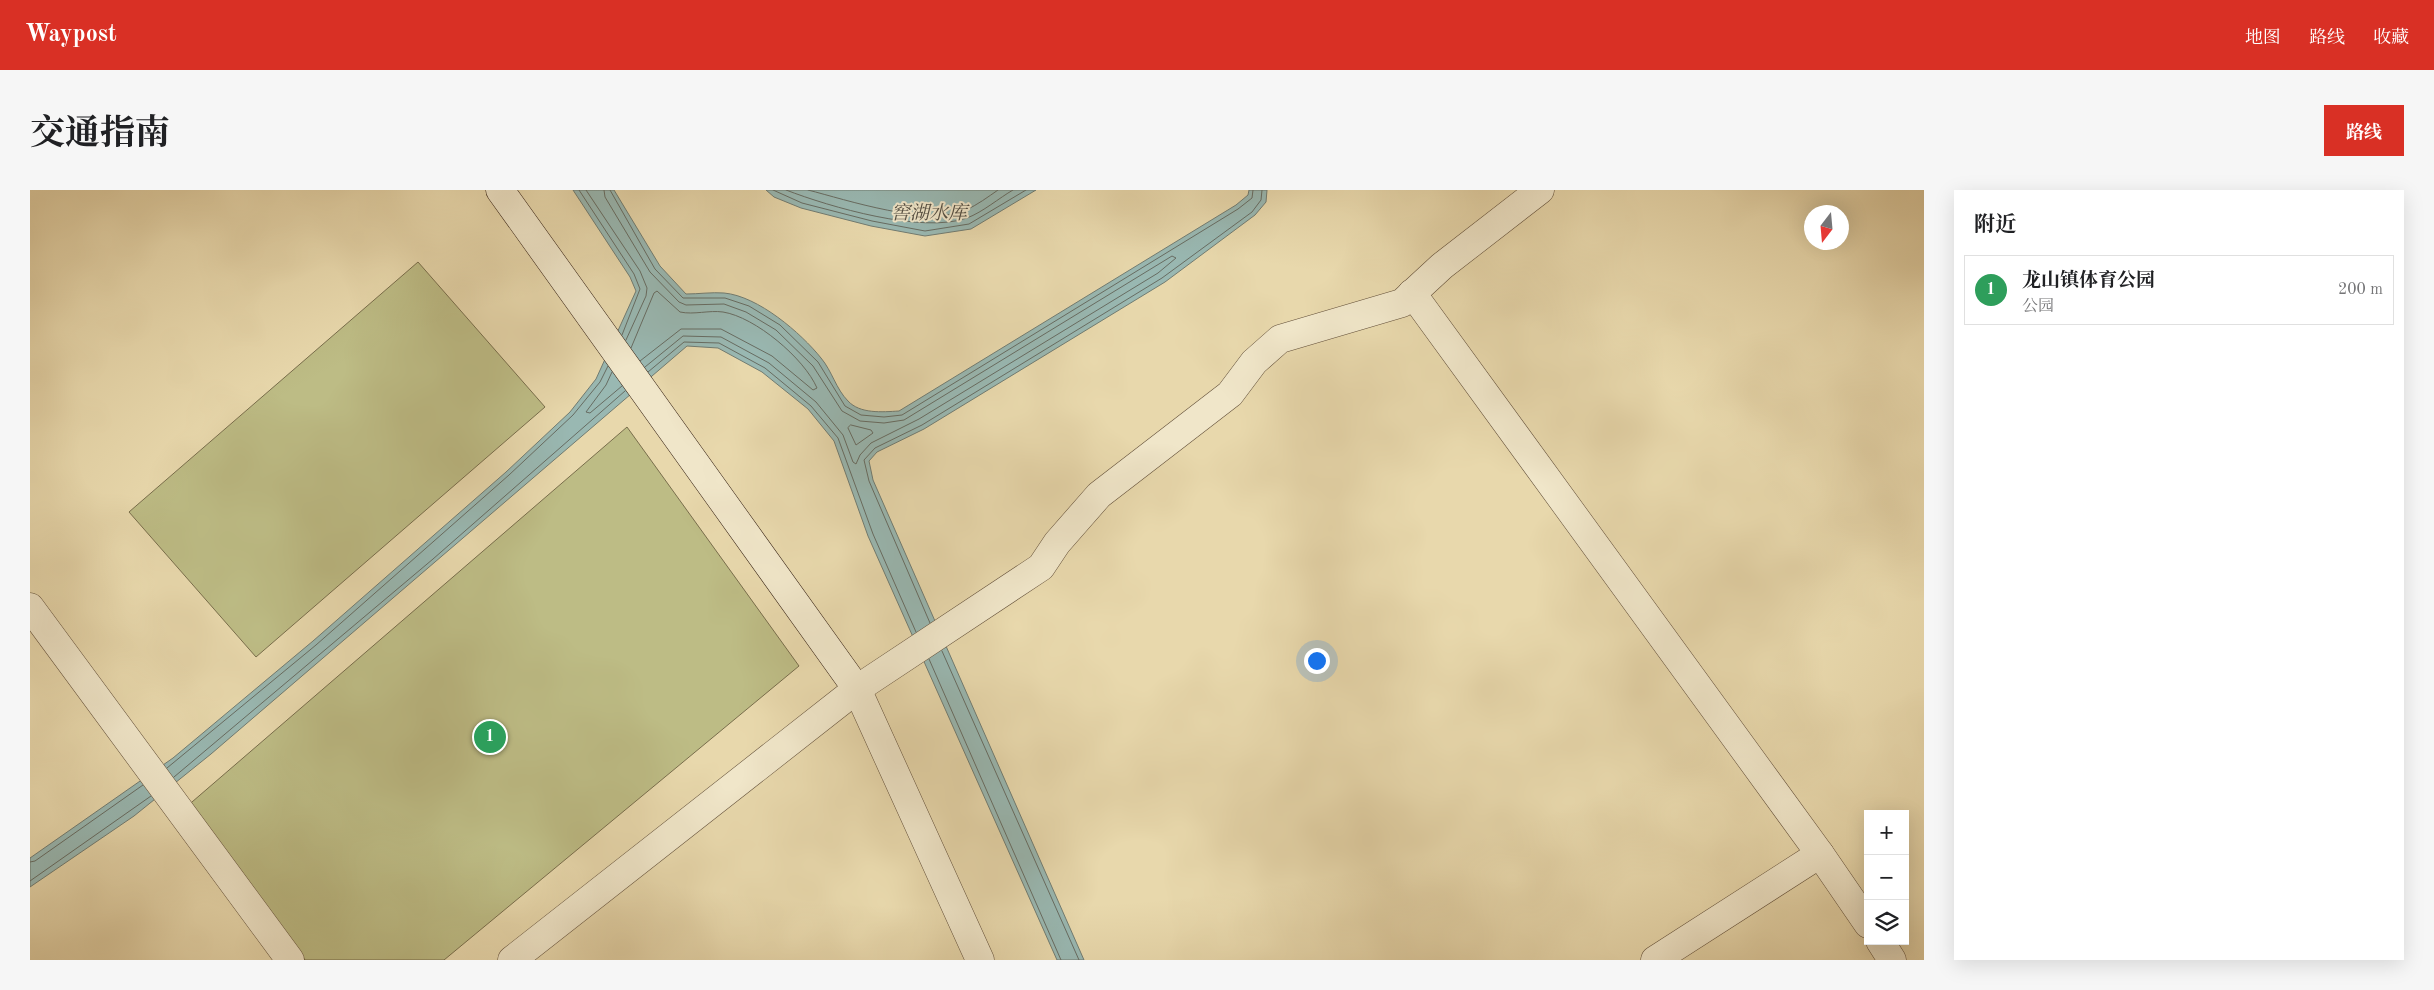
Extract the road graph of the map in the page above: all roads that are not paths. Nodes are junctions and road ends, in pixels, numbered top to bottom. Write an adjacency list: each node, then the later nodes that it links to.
1 (500, 190): 5 (street)
2 (1540, 190): 3 (street)
3 (1412, 293): 5 (street); 6 (street)
4 (30, 607): 9 (street)
5 (857, 689): 10 (street); 11 (street)
6 (1820, 854): 7 (street); 12 (street)
7 (1864, 918)
8 (1883, 945): 13 (street)
9 (290, 960)
10 (512, 960)
11 (980, 960)
12 (1654, 960)
13 (1892, 960)

